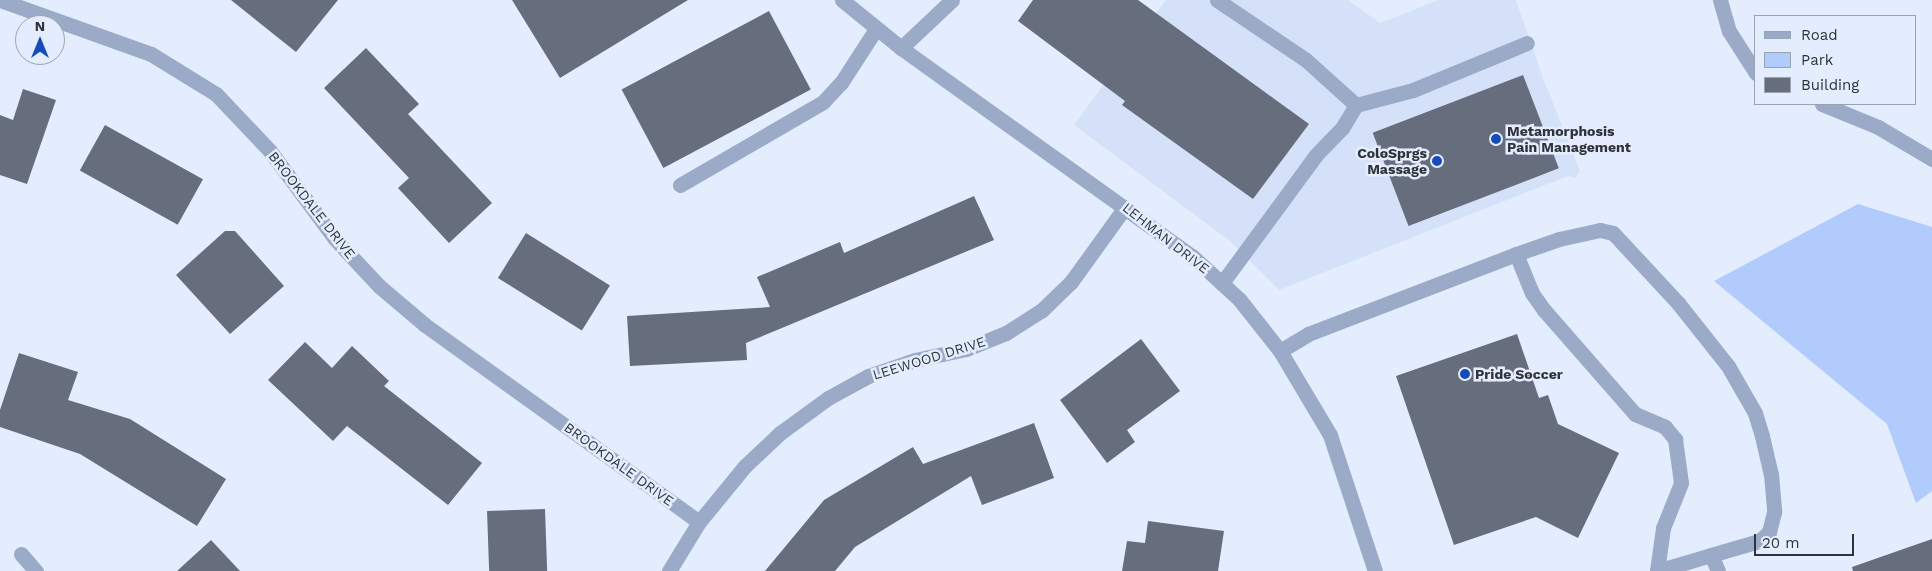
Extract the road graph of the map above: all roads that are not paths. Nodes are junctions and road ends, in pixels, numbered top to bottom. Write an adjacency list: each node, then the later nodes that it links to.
1 (0, 0): 18 (street, BROOKDALE DRIVE)
2 (842, 0): 6 (street, LEHMAN DRIVE)
3 (952, 0): 8 (street)
4 (1217, 0): 10 (street)
5 (1720, 0): 9 (street)
6 (876, 30): 8 (street, LEHMAN DRIVE); 13 (street)
7 (1526, 43): 10 (street)
8 (901, 48): 14 (street, LEHMAN DRIVE)
9 (1754, 70)
10 (1356, 105): 16 (street)
11 (1824, 105): 12 (street)
12 (1932, 159)
13 (680, 185)
14 (1125, 206): 16 (street, LEHMAN DRIVE); 18 (street, LEEWOOD DRIVE)
15 (1516, 254): 17 (street); 20 (street); 24 (street)
16 (1222, 283): 17 (street, LEHMAN DRIVE)
17 (1280, 351): 23 (street, LEHMAN DRIVE)
18 (699, 522): 22 (street, LEEWOOD DRIVE)
19 (21, 554): 21 (street)
20 (1712, 554): 24 (street); 25 (street)
21 (36, 571)
22 (670, 571)
23 (1375, 571)
24 (1657, 571)
25 (1718, 571)

